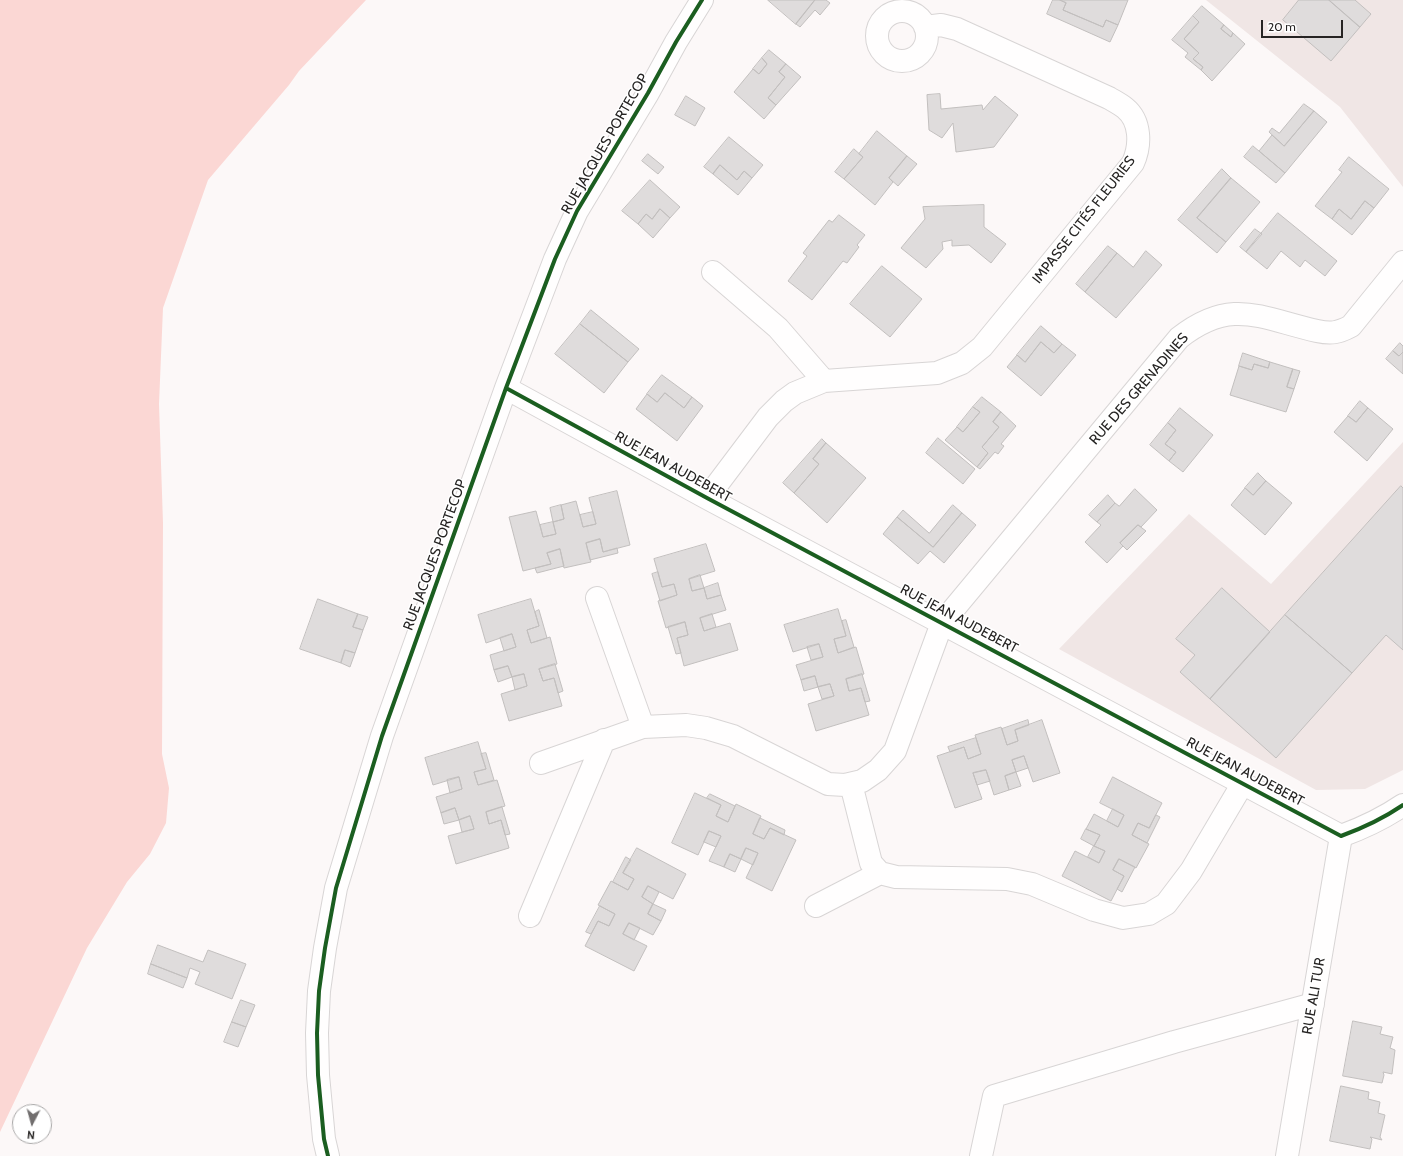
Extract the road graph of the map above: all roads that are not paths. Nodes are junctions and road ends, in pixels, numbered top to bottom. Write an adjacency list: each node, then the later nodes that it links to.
1 (702, 0): 6 (street, RUE JACQUES PORTECOP)
2 (925, 27): 5 (street, IMPASSE CITÉS FLEURIES)
3 (1403, 262): 9 (street, RUE DES GRENADINES)
4 (713, 272): 5 (street)
5 (824, 381): 7 (street, IMPASSE CITÉS FLEURIES)
6 (506, 388): 7 (street, RUE JEAN AUDEBERT); 21 (street, RUE JACQUES PORTECOP)
7 (707, 498): 9 (street, RUE JEAN AUDEBERT)
8 (597, 598): 10 (street)
9 (942, 623): 13 (street, RUE JEAN AUDEBERT); 14 (street, RUE DES GRENADINES)
10 (643, 727): 11 (street); 14 (street)
11 (604, 740): 12 (street); 19 (street)
12 (541, 762)
13 (1243, 783): 16 (street, RUE JEAN AUDEBERT); 17 (street)
14 (851, 784): 17 (street)
15 (1403, 805): 16 (street)
16 (1341, 836): 20 (street, RUE ALI TUR)
17 (880, 873): 18 (street)
18 (816, 906)
19 (530, 916)
20 (1312, 1004): 22 (street); 23 (street, RUE ALI TUR)
21 (328, 1156)
22 (981, 1156)
23 (1286, 1156)

